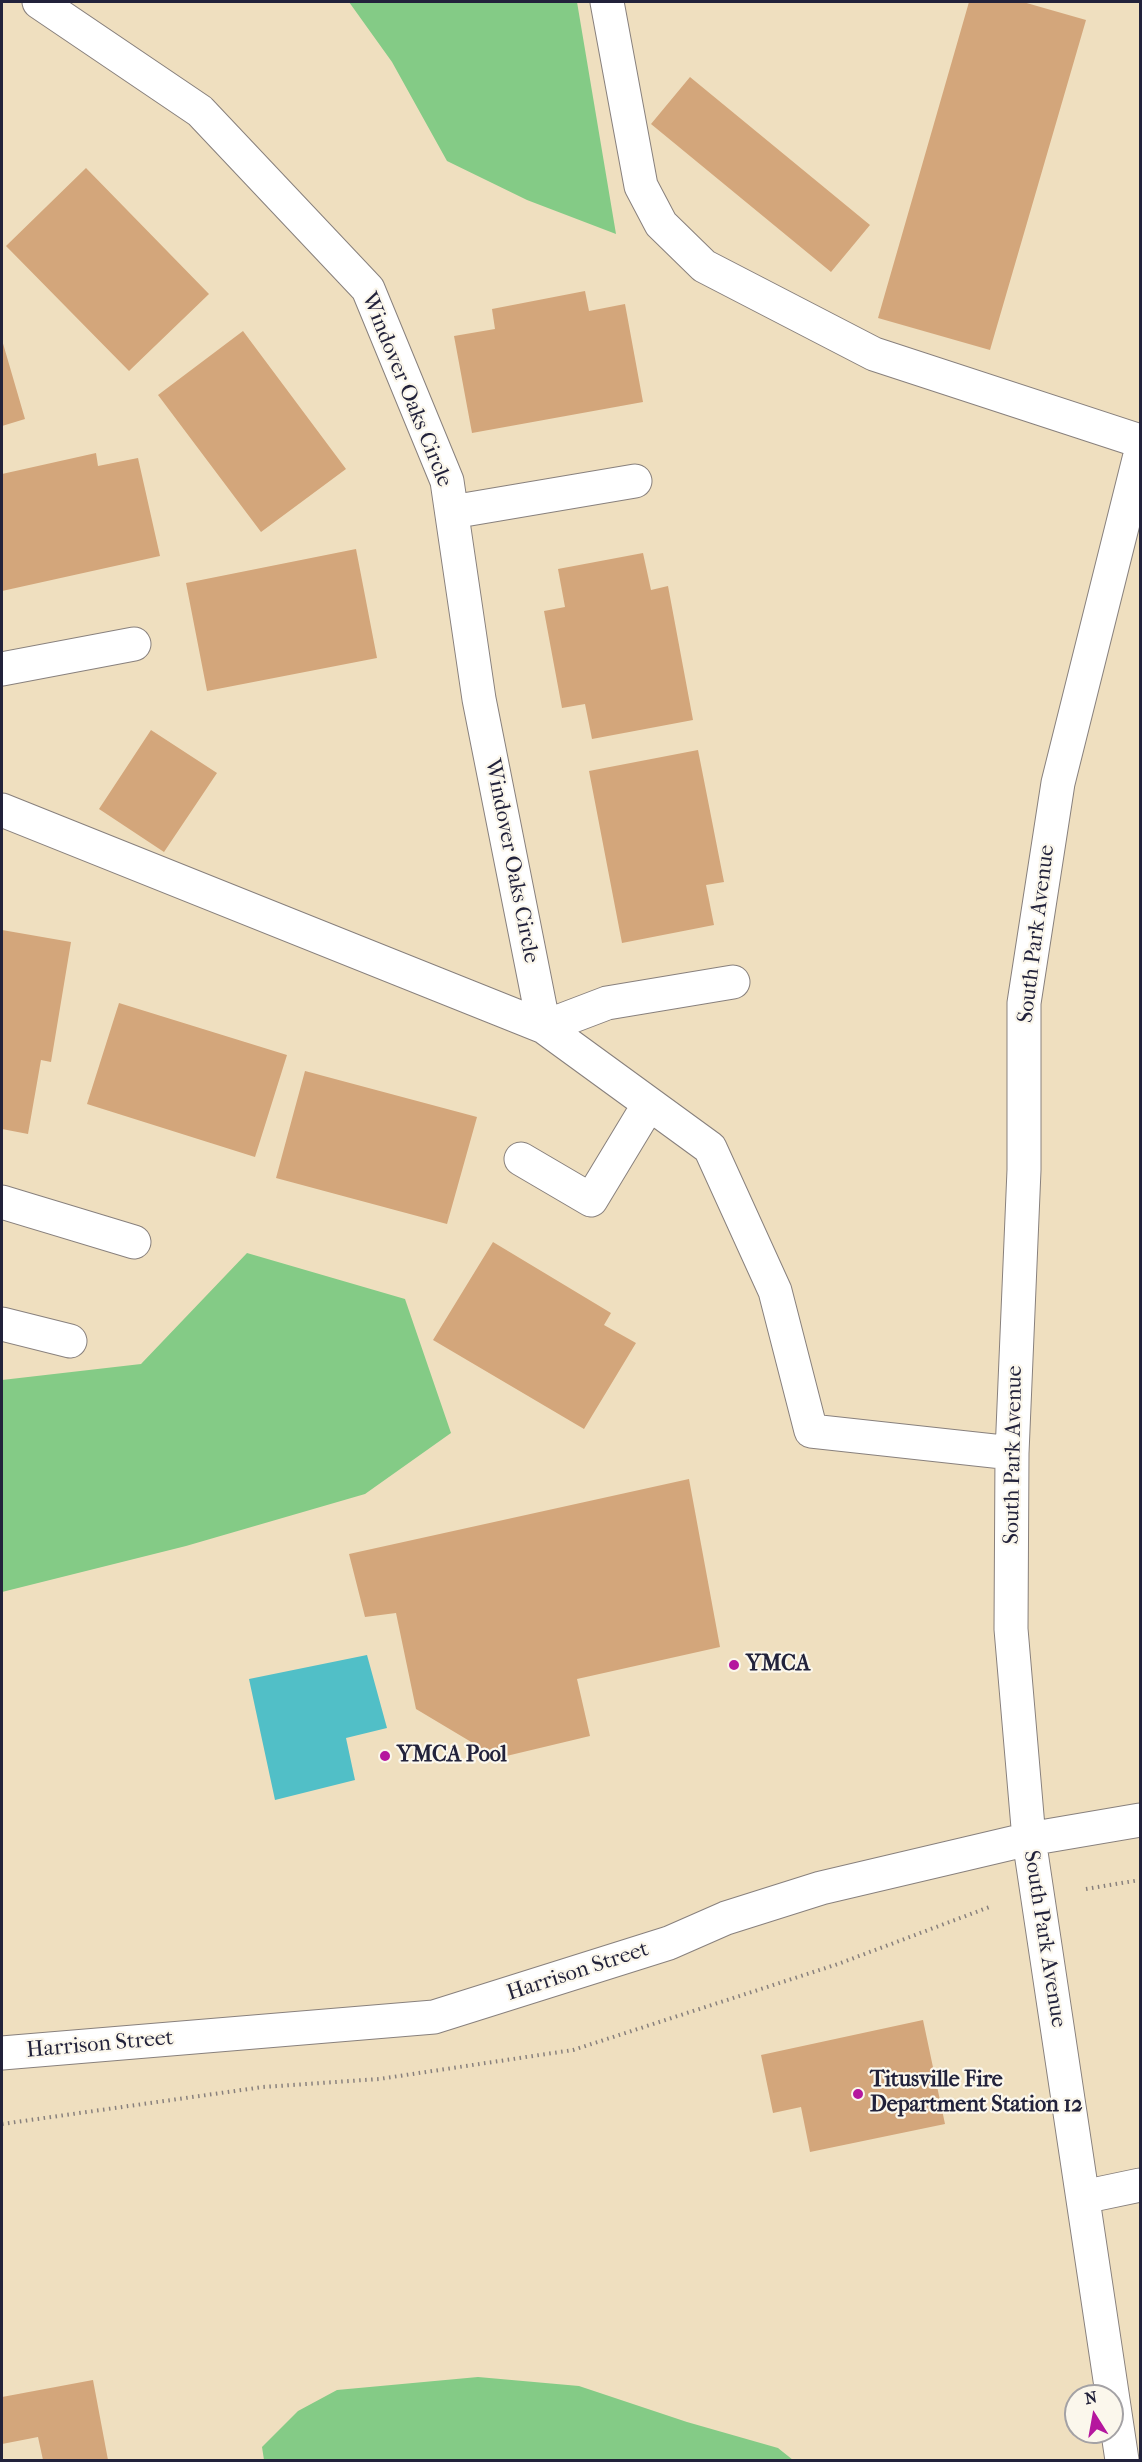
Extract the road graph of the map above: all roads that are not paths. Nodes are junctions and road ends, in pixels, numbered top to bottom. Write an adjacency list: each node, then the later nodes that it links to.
1 (39, 2): 6 (street, Windover Oaks Circle)
2 (607, 2): 3 (street)
3 (1140, 441)
4 (1140, 455): 18 (street, South Park Avenue)
5 (635, 481): 6 (street)
6 (452, 512): 11 (street, Windover Oaks Circle)
7 (134, 644): 8 (street)
8 (2, 669)
9 (2, 810): 11 (street)
10 (733, 982): 11 (street)
11 (544, 1027): 12 (street)
12 (649, 1104): 13 (street); 18 (street)
13 (521, 1159)
14 (2, 1202): 15 (street)
15 (134, 1242)
16 (2, 1324): 17 (street)
17 (70, 1341)
18 (1012, 1453): 20 (street, South Park Avenue)
19 (1140, 1820): 20 (street, Harrison Street)
20 (1029, 1839): 21 (street, Harrison Street); 23 (street, South Park Avenue)
21 (2, 2053)
22 (1140, 2185): 23 (street)
23 (1083, 2197): 24 (street, South Park Avenue)
24 (1122, 2460)

